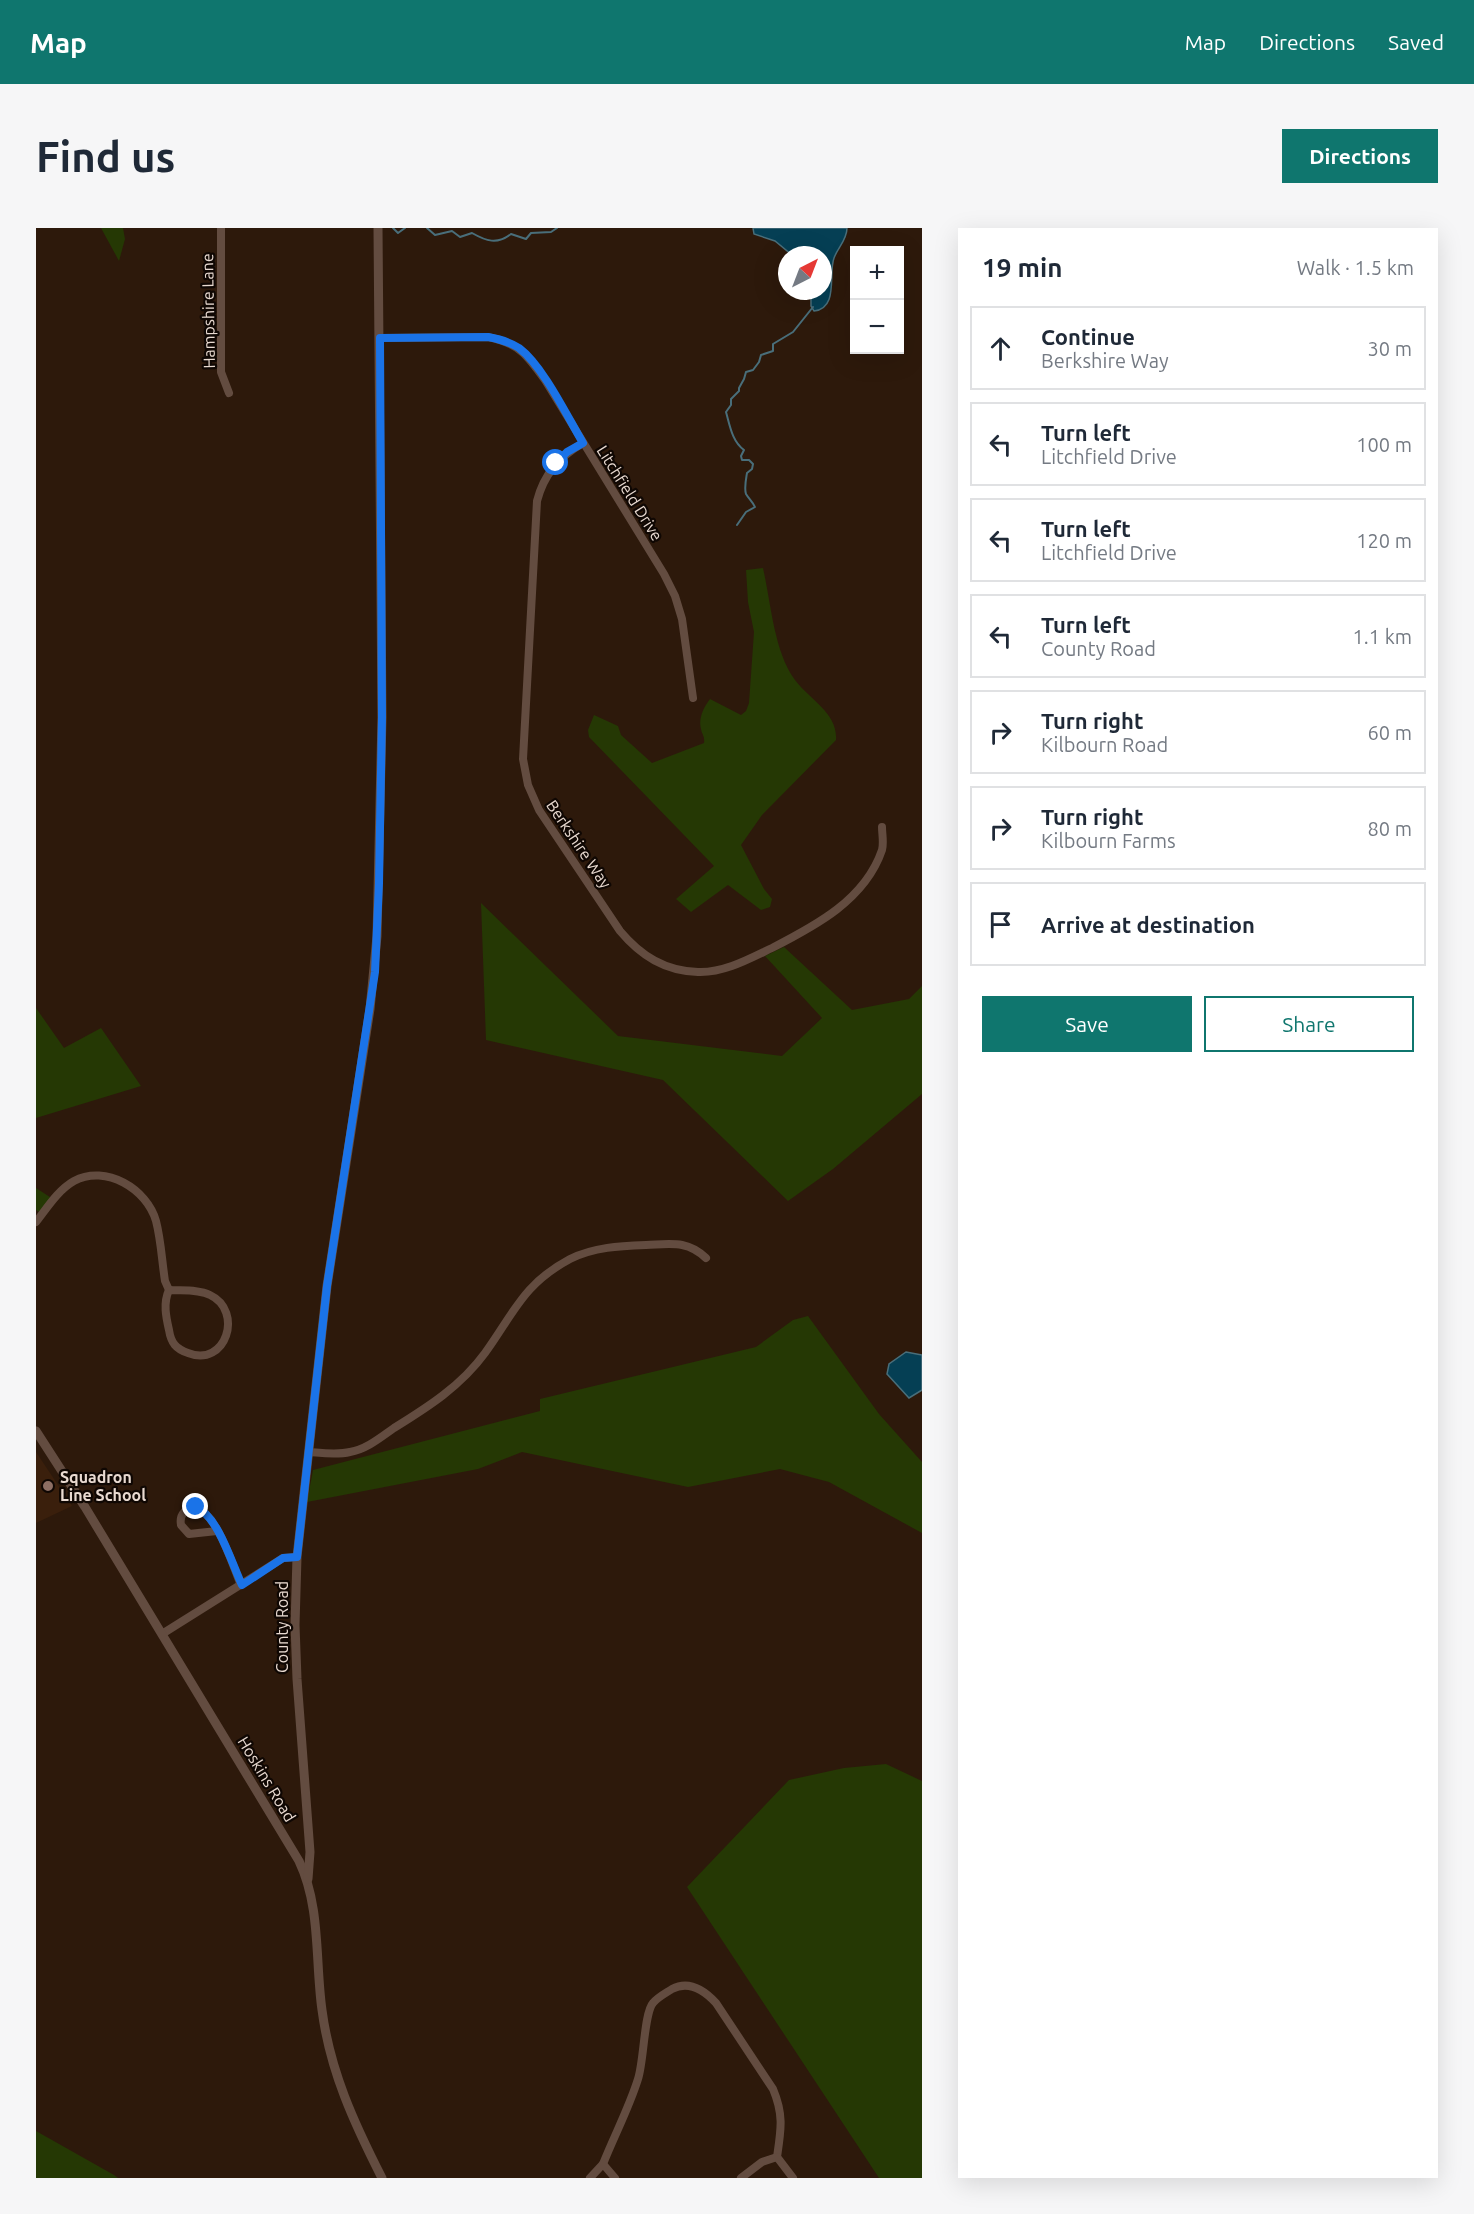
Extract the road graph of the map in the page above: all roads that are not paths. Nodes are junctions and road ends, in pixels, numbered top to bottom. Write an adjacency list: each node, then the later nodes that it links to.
1 (221, 228): 4 (street, Hampshire Lane)
2 (378, 228): 3 (street, County Road)
3 (380, 338): 5 (street, Litchfield Drive); 12 (street, County Road)
4 (229, 393)
5 (583, 443): 6 (street, Litchfield Drive); 7 (street, Berkshire Way)
6 (693, 698)
7 (882, 827)
8 (36, 1222): 10 (street)
9 (706, 1258): 12 (street)
10 (169, 1290): 10 (street)
11 (36, 1431): 16 (street, Hoskins Road)
12 (309, 1452): 14 (street, County Road)
13 (217, 1531): 13 (street); 15 (street)
14 (297, 1557): 15 (street); 17 (street, County Road)
15 (242, 1585): 16 (street)
16 (162, 1634): 17 (street, Hoskins Road)
17 (308, 1879): 20 (street, Hoskins Road)
18 (777, 2157): 19 (street); 23 (street); 24 (street)
19 (603, 2164): 21 (street); 22 (street)
20 (382, 2178)
21 (590, 2178)
22 (615, 2178)
23 (741, 2178)
24 (794, 2178)

